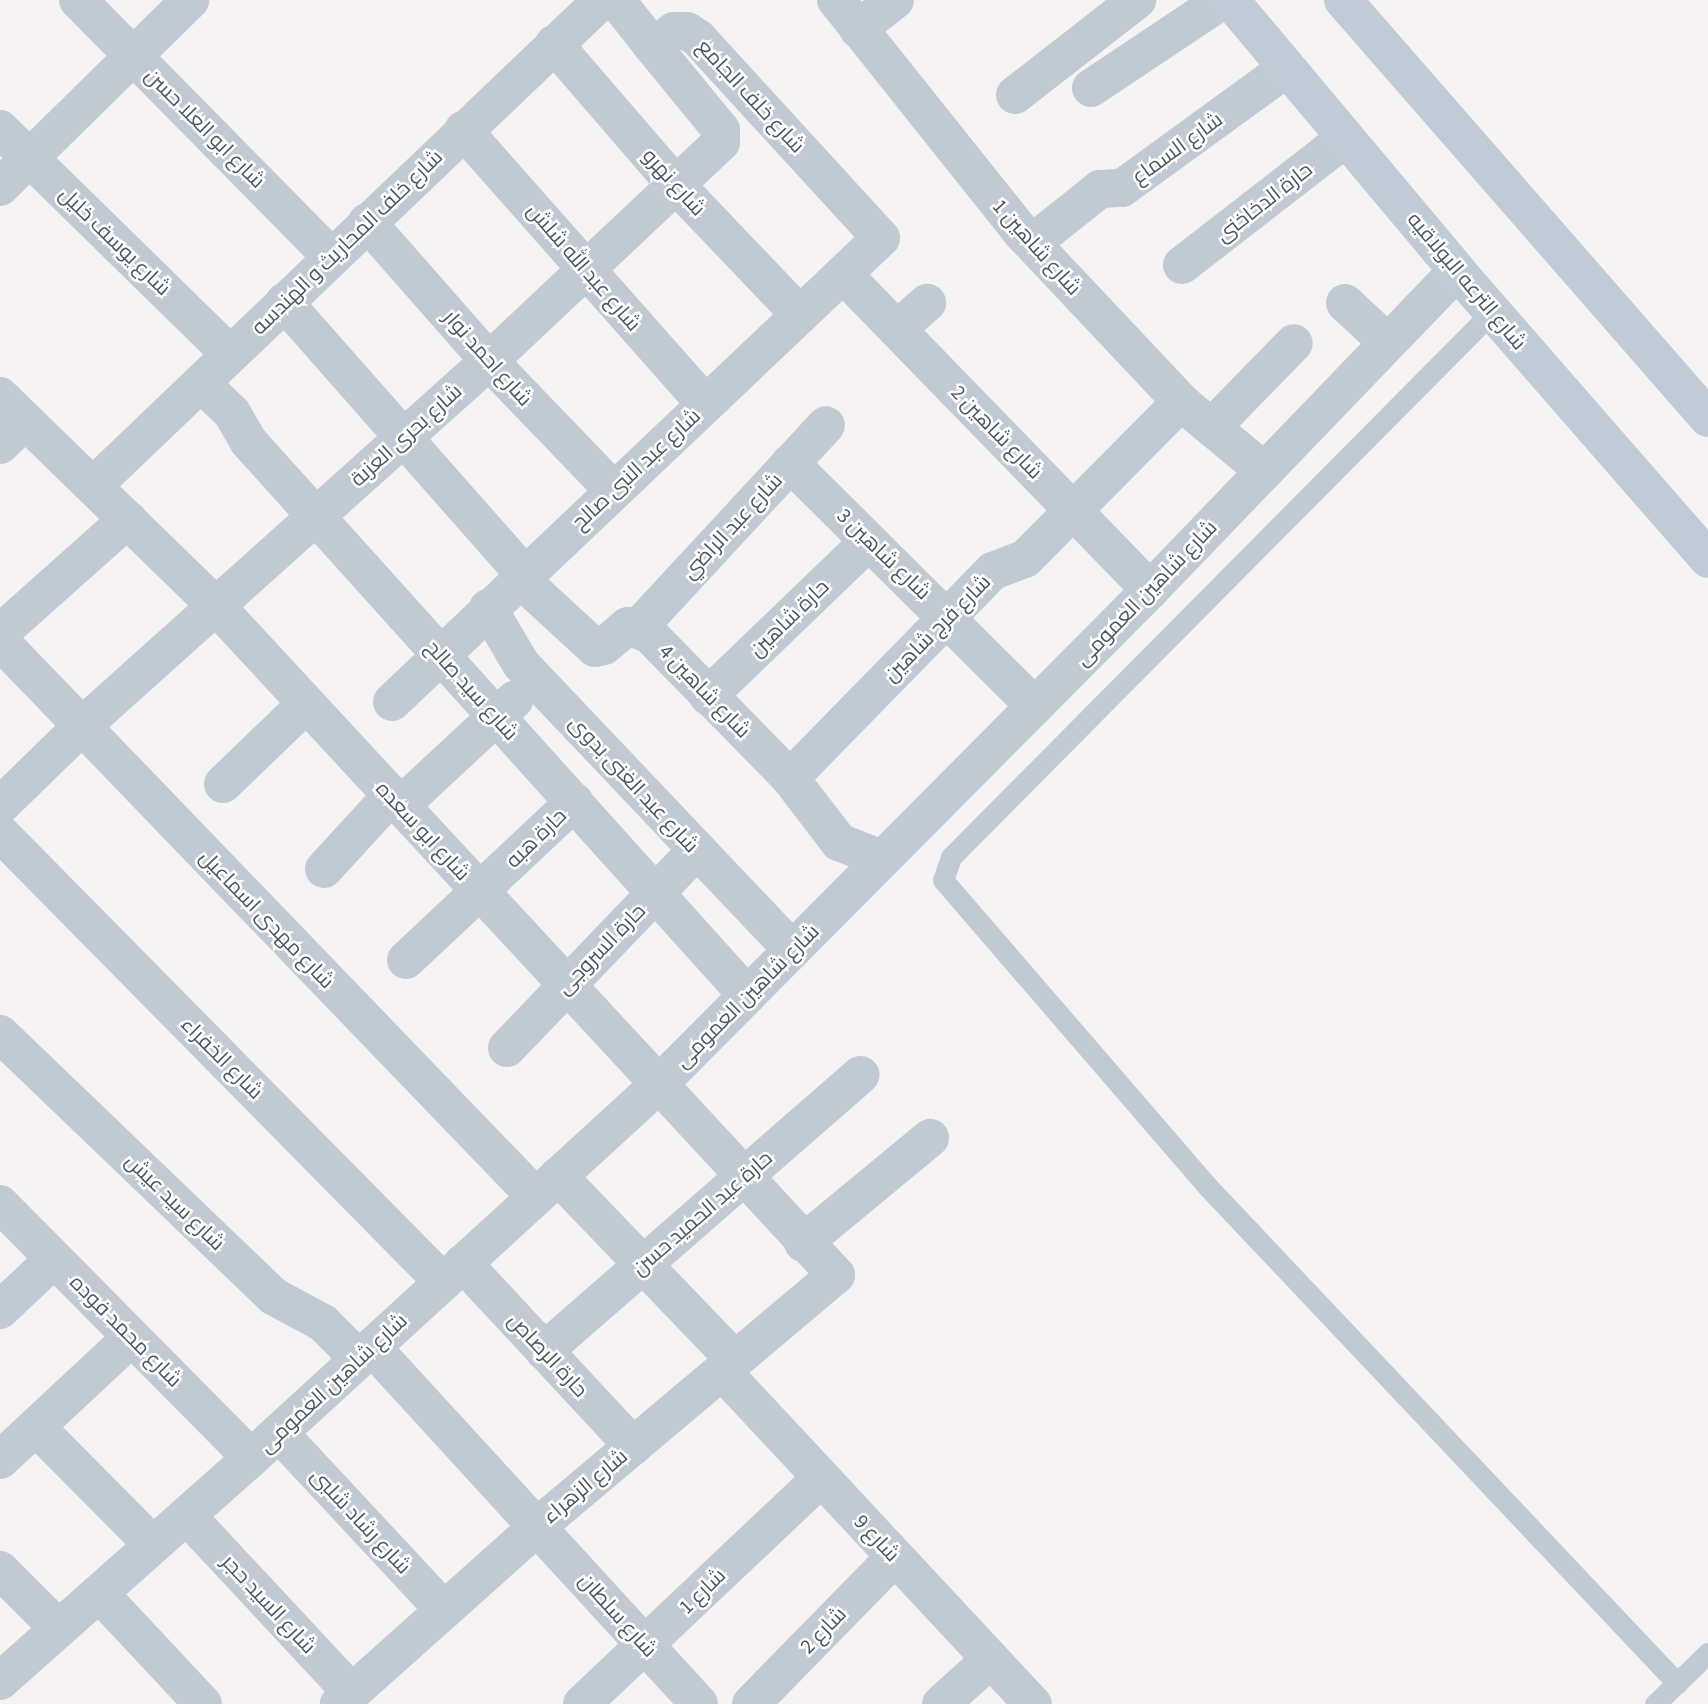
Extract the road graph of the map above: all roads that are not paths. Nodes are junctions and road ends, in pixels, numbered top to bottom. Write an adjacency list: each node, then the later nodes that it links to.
1 (78, 0): 13 (street, شارع ابو العلا حسن)
2 (190, 0): 13 (street)
3 (602, 0): 11 (street, شارع خلف المحاريث و الهندسه)
4 (616, 0): 12 (street)
5 (895, 0): 10 (street)
6 (1137, 0): 16 (street)
7 (1223, 0): 15 (street)
8 (1230, 0): 14 (street, شارع الترعه البولاقيه)
9 (1343, 0): 44 (street)
10 (847, 14): 25 (street, شارع شاهين 1)
11 (554, 44): 18 (street, شارع خلف المحاريث و الهندسه); 21 (street, شارع نهرو)
12 (653, 47): 21 (street, شارع بحرى العزبة); 24 (street, شارع خلف الجامع)
13 (134, 57): 20 (street); 26 (street, شارع ابو العلا حسن)
14 (1287, 68): 19 (street, شارع الترعه البولاقيه); 25 (street, شارع السماع)
15 (1091, 88)
16 (1015, 95)
17 (0, 129): 20 (street, شارع يوسف خليل)
18 (463, 130): 23 (street, شارع خلف المحاريث و الهندسه); 28 (street, شارع عبد الله شلش)
19 (1346, 138): 27 (street, حارة الدخاخنى); 29 (street, شارع الترعه البولاقيه)
20 (30, 158): 22 (street); 39 (street, شارع يوسف خليل)
21 (675, 184): 28 (street, شارع بحرى العزبة); 35 (street, شارع نهرو)
22 (0, 187)
23 (368, 222): 26 (street, شارع خلف المحاريث و الهندسه); 40 (street, شارع احمد نوار)
24 (881, 238): 30 (street, شارع عبد النبى صالح)
25 (1032, 243): 42 (street, شارع شاهين 1)
26 (331, 257): 31 (street, شارع خلف المحاريث و الهندسه)
27 (1182, 265)
28 (586, 269): 40 (street, شارع بحرى العزبة); 43 (street, شارع عبد الله شلش)
29 (1457, 271): 34 (street, شارع الترعه البولاقيه); 37 (street, شارع شاهين العمومى)
30 (843, 274): 35 (street, شارع عبد النبى صالح); 36 (street, شارع شاهين 2)
31 (284, 302): 39 (street, شارع خلف المحاريث و الهندسه); 48 (street)
32 (927, 303): 36 (street)
33 (1345, 303): 37 (street)
34 (1492, 312): 57 (street, شارع الترعه البولاقيه); 124 (lane)
35 (800, 315): 43 (street, شارع عبد النبى صالح)
36 (897, 329): 53 (street, شارع شاهين 2)
37 (1387, 342): 50 (street, شارع شاهين العمومى)
38 (1294, 343): 47 (street)
39 (230, 354): 41 (street, شارع خلف المحاريث و الهندسه)
40 (489, 361): 48 (street, شارع بحرى العزبة); 52 (street, شارع احمد نوار)
41 (201, 383): 51 (street, شارع خلف المحاريث و الهندسه); 54 (street, شارع سيد صالح)
42 (1181, 402): 47 (street, شارع شاهين 1); 53 (street, شارع فرج شاهين)
43 (705, 404): 52 (street, شارع عبد النبى صالح)
44 (1708, 418)
45 (8, 421): 51 (street, شارع ابو سعده)
46 (826, 425): 49 (street, شارع عبد الراضي)
47 (1212, 427): 50 (street, شارع شاهين 1)
48 (404, 437): 54 (street, شارع بحرى العزبة); 58 (street)
49 (790, 463): 56 (street, شارع شاهين 3); 63 (street, شارع عبد الراضي)
50 (1263, 470): 59 (street, شارع شاهين العمومى)
51 (93, 486): 55 (street, شارع ابو سعده)
52 (613, 490): 58 (street, شارع عبد النبى صالح)
53 (1074, 511): 59 (street, شارع شاهين 2); 62 (street, شارع فرج شاهين)
54 (316, 515): 60 (street, شارع بحرى العزبة); 66 (street, شارع سيد صالح)
55 (128, 519): 60 (street, شارع ابو سعده); 64 (street)
56 (869, 541): 62 (street, شارع شاهين 3); 68 (street, حارة شاهين)
57 (1708, 559)
58 (522, 576): 61 (street, شارع عبد النبى صالح); 63 (street, شارع شاهين 4)
59 (1150, 590): 71 (street, شارع شاهين العمومى)
60 (216, 606): 70 (street, شارع ابو سعده); 73 (street, شارع بحرى العزبة)
61 (488, 608): 66 (street, شارع عبد النبى صالح); 67 (street, شارع عبد الغنى بدوى)
62 (948, 617): 71 (street, شارع شاهين 3); 74 (street, شارع فرج شاهين)
63 (639, 628): 68 (street, شارع شاهين 4)
64 (0, 633)
65 (0, 641): 73 (street, شارع مهدى اسماعيل)
66 (439, 655): 69 (street, شارع عبد النبى صالح); 72 (street, شارع سيد صالح)
67 (535, 680): 72 (street); 80 (street, شارع عبد الغنى بدوى)
68 (708, 696): 74 (street, شارع شاهين 4)
69 (393, 702)
70 (306, 704): 75 (street); 76 (street, شارع ابو سعده)
71 (1035, 706): 81 (street, شارع شاهين العمومى)
72 (496, 717): 76 (street); 77 (street, شارع سيد صالح)
73 (81, 727): 78 (street, شارع بحرى العزبة); 95 (street, شارع مهدى اسماعيل)
74 (790, 778): 81 (street, شارع شاهين 4)
75 (223, 785)
76 (395, 801): 82 (street); 83 (street, شارع ابو سعده)
77 (574, 802): 83 (street, حارة هبه); 84 (street, شارع سيد صالح)
78 (0, 806)
79 (0, 833): 100 (street, شارع الخفراء)
80 (696, 850): 84 (street, حارة السروجى); 85 (street, شارع عبد الغنى بدوى)
81 (878, 864): 85 (street, شارع شاهين العمومى)
82 (324, 869)
83 (479, 892): 86 (street, حارة هبه); 87 (street, شارع ابو سعده)
84 (656, 892): 87 (street, حارة السروجى); 88 (street, شارع سيد صالح)
85 (792, 950): 88 (street, شارع شاهين العمومى)
86 (406, 960)
87 (565, 985): 90 (street, حارة السروجى); 92 (street, شارع ابو سعده)
88 (747, 995): 92 (street, شارع شاهين العمومى)
89 (0, 1034): 105 (street, شارع سيد عيش)
90 (507, 1048)
91 (860, 1075): 94 (street, حارة عبد الحميد حسن)
92 (657, 1086): 94 (street, شارع ابو سعده); 95 (street, شارع شاهين العمومى)
93 (930, 1138): 97 (street)
94 (743, 1178): 97 (street, شارع ابو سعده); 99 (street, حارة عبد الحميد حسن)
95 (547, 1186): 99 (street, شارع مهدى اسماعيل); 100 (street, شارع شاهين العمومى)
96 (0, 1203): 98 (street, شارع محمد فوده)
97 (803, 1243): 101 (street, شارع ابو سعده)
98 (54, 1258): 102 (street); 103 (street, شارع محمد فوده)
99 (642, 1265): 104 (street, حارة عبد الحميد حسن); 106 (street, شارع 9)
100 (453, 1273): 104 (street, حارة الرصاص); 105 (street, شارع شاهين العمومى)
101 (836, 1275): 106 (street, شارع الزهراء)
102 (0, 1310)
103 (132, 1337): 107 (street); 108 (street, شارع محمد فوده)
104 (544, 1351): 109 (street, حارة الرصاص)
105 (366, 1353): 108 (street, شارع شاهين العمومى); 113 (street, شارع سيد عيش)
106 (728, 1366): 109 (street, شارع الزهراء); 111 (street, شارع 9)
107 (36, 1427): 110 (street); 114 (street)
108 (265, 1446): 112 (street, شارع شاهين العمومى); 118 (street, شارع رشاد شلبى)
109 (633, 1446): 113 (street, شارع الزهراء)
110 (0, 1460)
111 (821, 1478): 115 (street, شارع 9); 120 (street, شارع 1)
112 (187, 1516): 114 (street, شارع شاهين العمومى); 125 (street, شارع السيد حجر)
113 (537, 1527): 118 (street, شارع الزهراء); 120 (street, شارع سلطان)
114 (153, 1545): 117 (street, شارع شاهين العمومى)
115 (895, 1557): 122 (street, شارع 9); 129 (street, شارع 2)
116 (0, 1570): 119 (street)
117 (99, 1593): 119 (street, شارع شاهين العمومى); 126 (street)
118 (444, 1610): 125 (street, شارع الزهراء)
119 (59, 1629): 123 (street, شارع شاهين العمومى)
120 (646, 1645): 127 (street, شارع 1); 128 (street, شارع سلطان)
121 (1708, 1653): 124 (lane)
122 (991, 1659): 130 (street); 131 (street, شارع 9)
123 (0, 1681)
124 (1677, 1683): 132 (lane)
125 (354, 1698)
126 (203, 1704)
127 (582, 1704)
128 (699, 1704)
129 (751, 1704)
130 (941, 1704)
131 (1032, 1704)
132 (1655, 1704)

